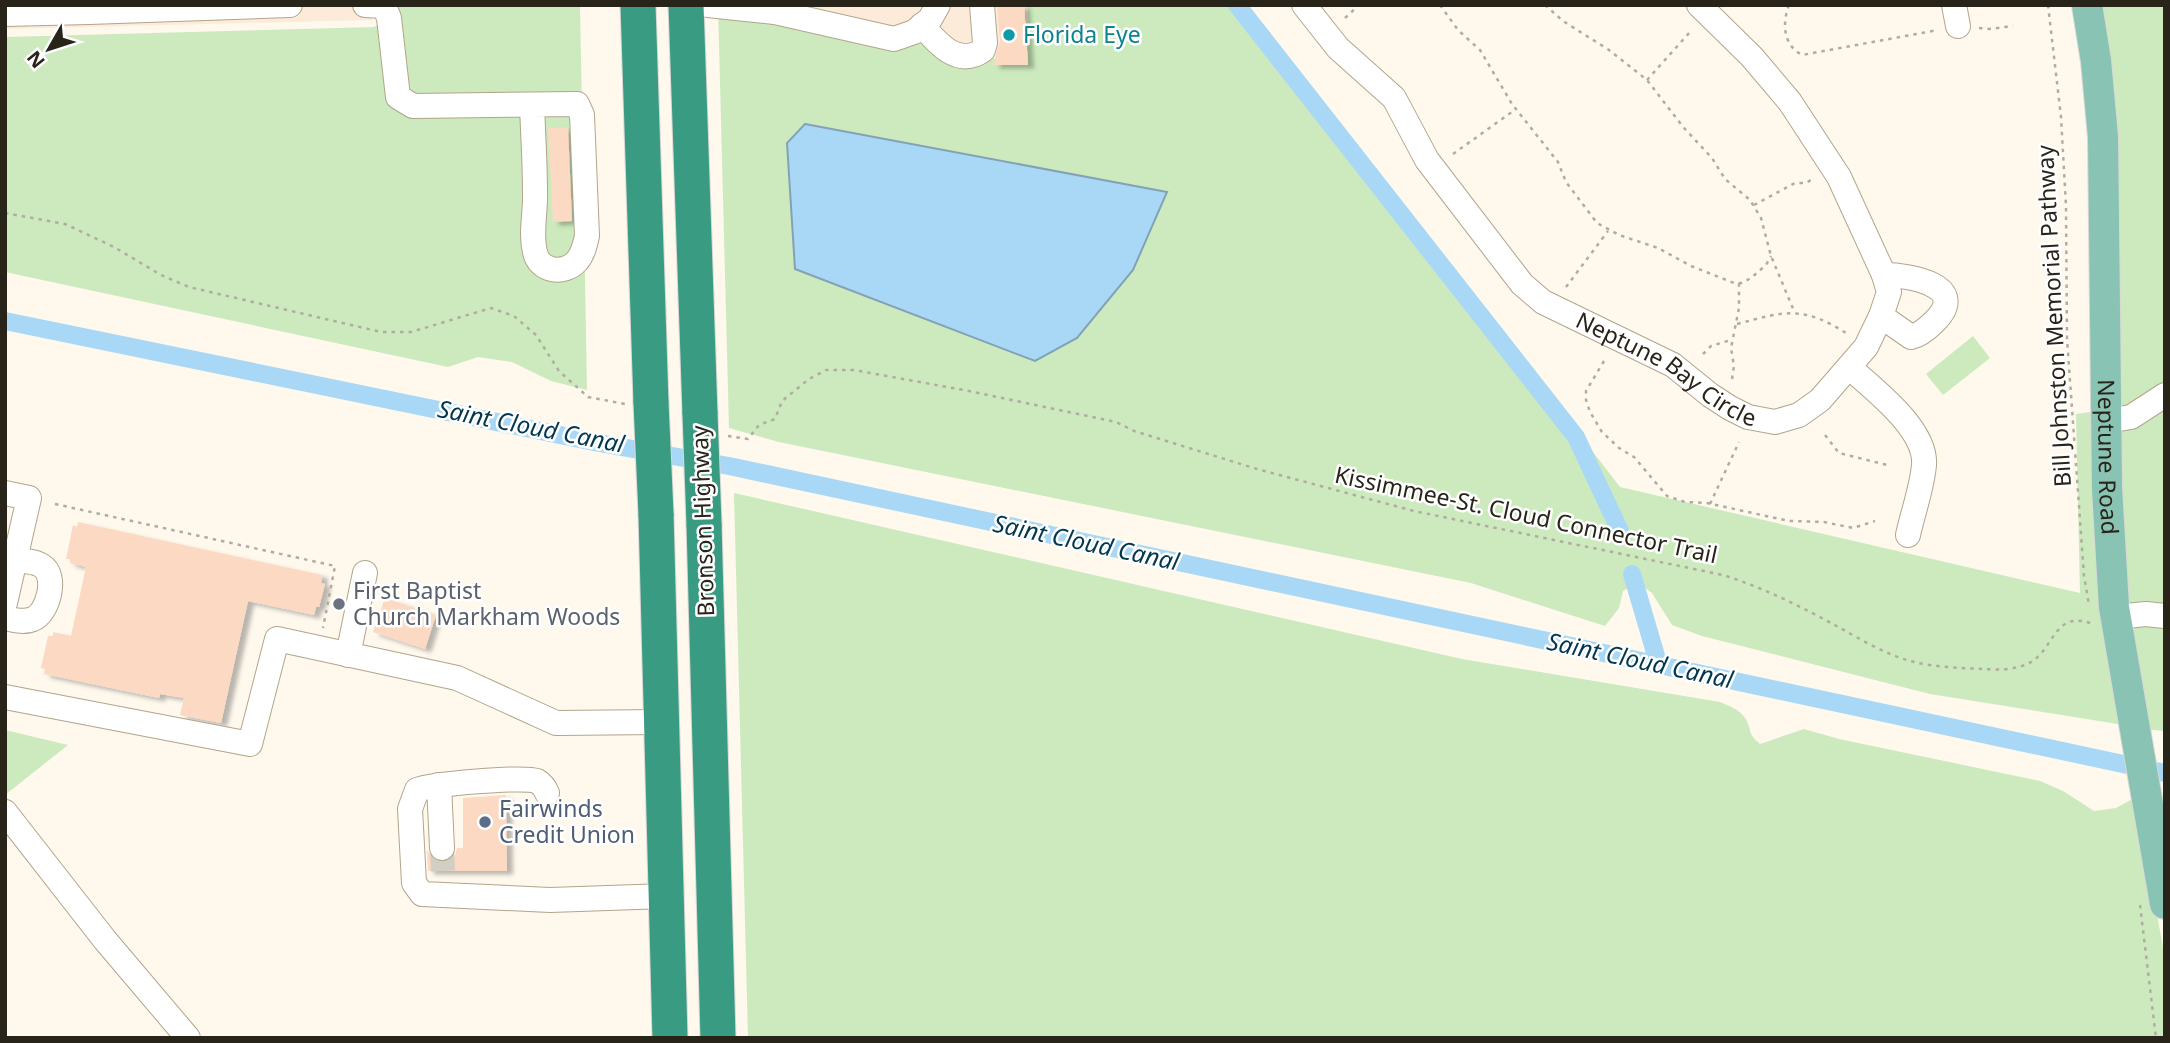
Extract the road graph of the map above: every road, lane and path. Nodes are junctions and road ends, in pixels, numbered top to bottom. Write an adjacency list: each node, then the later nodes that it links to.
1 (290, 5): 17 (street)
2 (365, 5): 16 (street)
3 (638, 5): 68 (highway, Bronson Highway, bridge)
4 (686, 5): 71 (highway, Bronson Highway, bridge)
5 (708, 5): 18 (street)
6 (939, 5): 23 (street)
7 (982, 5): 23 (street)
8 (1304, 5): 45 (street, Neptune Bay Circle)
9 (1359, 5): 22 (path)
10 (1440, 5): 28 (path)
11 (1545, 5): 26 (path)
12 (1699, 5): 30 (street, Neptune Bay Circle)
13 (1789, 5): 21 (path)
14 (2048, 5): 63 (path, Bill Johnston Memorial Pathway)
15 (2087, 5): 49 (main road, Neptune Road)
16 (384, 6): 27 (street)
17 (89, 9): 20 (street)
18 (774, 9): 19 (street)
19 (816, 13): 23 (street)
20 (5, 14)
21 (1956, 16): 24 (path)
22 (1345, 18)
23 (922, 25)
24 (2013, 26)
25 (1690, 32): 26 (path)
26 (1647, 80): 31 (path)
27 (532, 105): 27 (street)
28 (1516, 109): 29 (path); 33 (path)
29 (1453, 154)
30 (1833, 168): 31 (path); 35 (street, Neptune Bay Circle)
31 (1754, 205): 34 (path)
32 (5, 213): 48 (path)
33 (1608, 230): 36 (path); 37 (path)
34 (1771, 256): 36 (path); 38 (path)
35 (1884, 275): 39 (street, Neptune Bay Circle); 39 (street)
36 (1739, 283): 40 (path)
37 (1566, 287)
38 (1794, 311): 40 (path); 41 (path)
39 (1881, 316): 45 (street, Neptune Bay Circle)
40 (1737, 324): 42 (path)
41 (1852, 337)
42 (1731, 340): 43 (path); 46 (path)
43 (1703, 355)
44 (1604, 361): 56 (path)
45 (1849, 367): 58 (street)
46 (1732, 379)
47 (2165, 395): 49 (street)
48 (588, 397)
49 (2106, 421): 63 (main road, Neptune Road)
50 (1825, 435): 53 (path)
51 (748, 439): 63 (path, Kissimmee-St. Cloud Connector Trail)
52 (1739, 442): 56 (path)
53 (1887, 465)
54 (5, 493): 59 (street)
55 (55, 504): 65 (path)
56 (1710, 504): 57 (path)
57 (1875, 521)
58 (1909, 535)
59 (15, 560): 61 (street); 64 (street)
60 (365, 573): 66 (street)
61 (5, 603)
62 (2165, 616): 63 (street)
63 (2097, 617): 75 (main road, Neptune Road)
64 (5, 618)
65 (319, 649): 66 (street); 67 (street)
66 (348, 655): 68 (street)
67 (5, 696)
68 (661, 722): 71 (highway); 74 (highway, Bronson Highway)
69 (439, 785): 70 (street); 73 (street); 73 (street)
70 (547, 793)
71 (712, 807): 78 (highway, Bronson Highway)
72 (5, 812): 76 (street)
73 (438, 877): 74 (street)
74 (666, 896): 77 (highway, Bronson Highway)
75 (2152, 899): 79 (path)
76 (188, 1038)
77 (670, 1038)
78 (718, 1038)
79 (2156, 1038)

